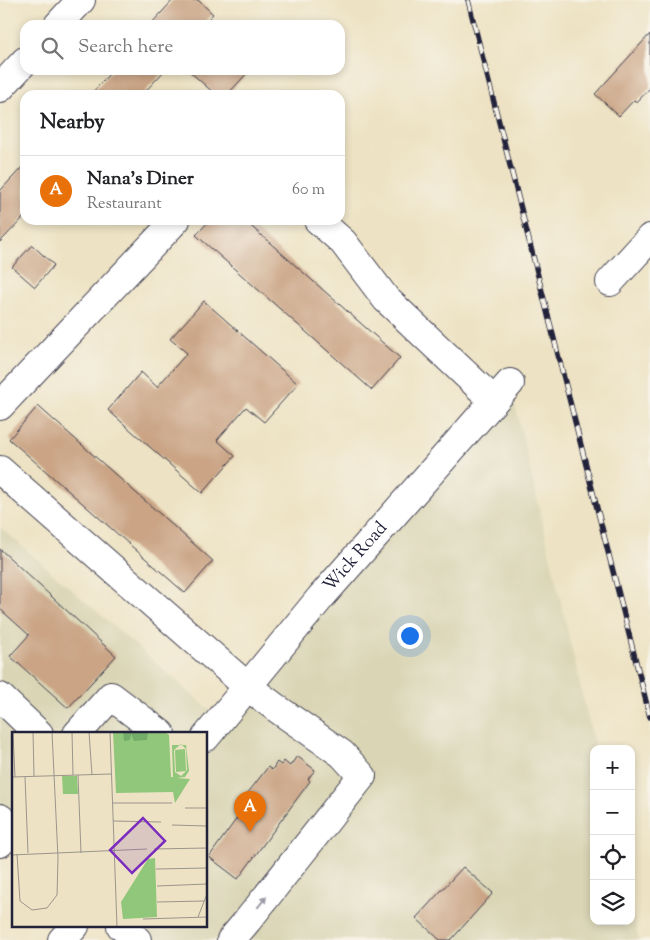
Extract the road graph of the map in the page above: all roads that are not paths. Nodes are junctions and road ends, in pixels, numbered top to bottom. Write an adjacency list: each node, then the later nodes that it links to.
1 (81, 0): 2 (street)
2 (63, 20)
3 (20, 66): 4 (street)
4 (0, 88)
5 (171, 225): 9 (street)
6 (324, 225): 11 (street, Wick Road)
7 (650, 238): 8 (street)
8 (610, 282)
9 (0, 406)
10 (0, 470): 11 (street)
11 (248, 686): 16 (street, Wick Road); 21 (street, one-way to 11)
12 (0, 697): 13 (street)
13 (37, 732)
14 (78, 732): 15 (street)
15 (159, 732)
16 (208, 735)
17 (73, 928): 19 (street)
18 (124, 928): 20 (street)
19 (62, 940)
20 (137, 940)
21 (231, 940)

